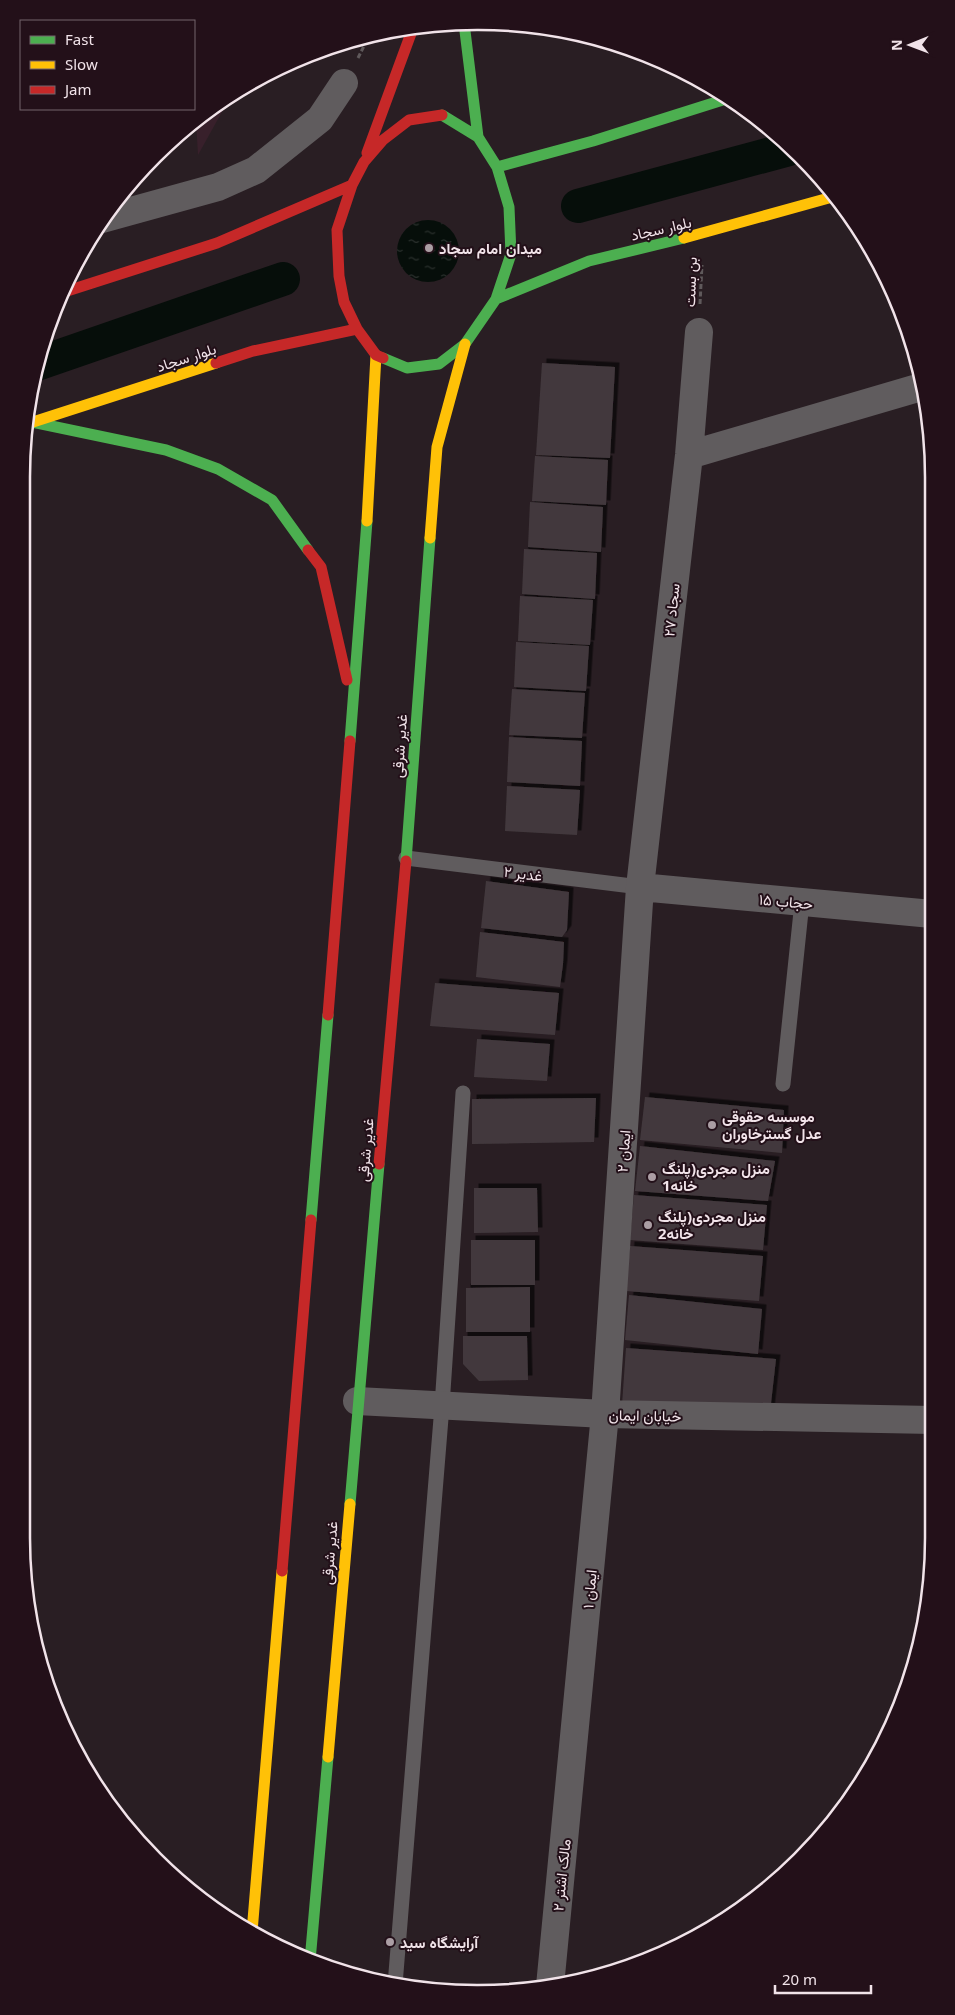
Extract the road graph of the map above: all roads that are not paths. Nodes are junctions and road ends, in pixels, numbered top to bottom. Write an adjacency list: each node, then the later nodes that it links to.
1 (465, 30): 5 (main road)
2 (410, 36): 6 (main road)
3 (344, 83): 10 (street)
4 (719, 101): 7 (main road)
5 (478, 136): 6 (main road); 7 (main road)
6 (364, 162): 8 (main road)
7 (497, 167): 12 (main road)
8 (352, 185): 11 (main road); 13 (main road)
9 (828, 198): 12 (main road, بلوار سجاد)
10 (115, 215)
11 (72, 290)
12 (496, 299): 15 (main road)
13 (357, 329): 16 (main road); 18 (main road, بلوار سجاد)
14 (699, 332): 20 (street, سجاد ۲۷)
15 (465, 344): 16 (main road); 22 (main road, غدیر شرقی)
16 (376, 355): 21 (main road)
17 (916, 389): 20 (street)
18 (34, 421)
19 (33, 424): 21 (main road)
20 (689, 455): 23 (street, سجاد ۲۷)
21 (353, 709): 33 (main road)
22 (406, 858): 23 (lane, غدیر ۲); 28 (main road, غدیر شرقی)
23 (640, 887): 24 (street, حجاب ۱۵); 30 (street, ایمان ۲)
24 (802, 902): 25 (street, حجاب ۱۵); 26 (lane)
25 (925, 913)
26 (783, 1084)
27 (463, 1093): 29 (lane)
28 (357, 1401): 29 (street, خیابان ایمان); 34 (main road, غدیر شرقی)
29 (442, 1406): 30 (street, خیابان ایمان); 35 (lane)
30 (606, 1414): 31 (street, خیابان ایمان); 32 (street, ایمان ۱)
31 (925, 1420)
32 (573, 1764): 36 (street, مالک اشتر ۲)
33 (253, 1924)
34 (311, 1953)
35 (397, 1977)
36 (551, 1978)

